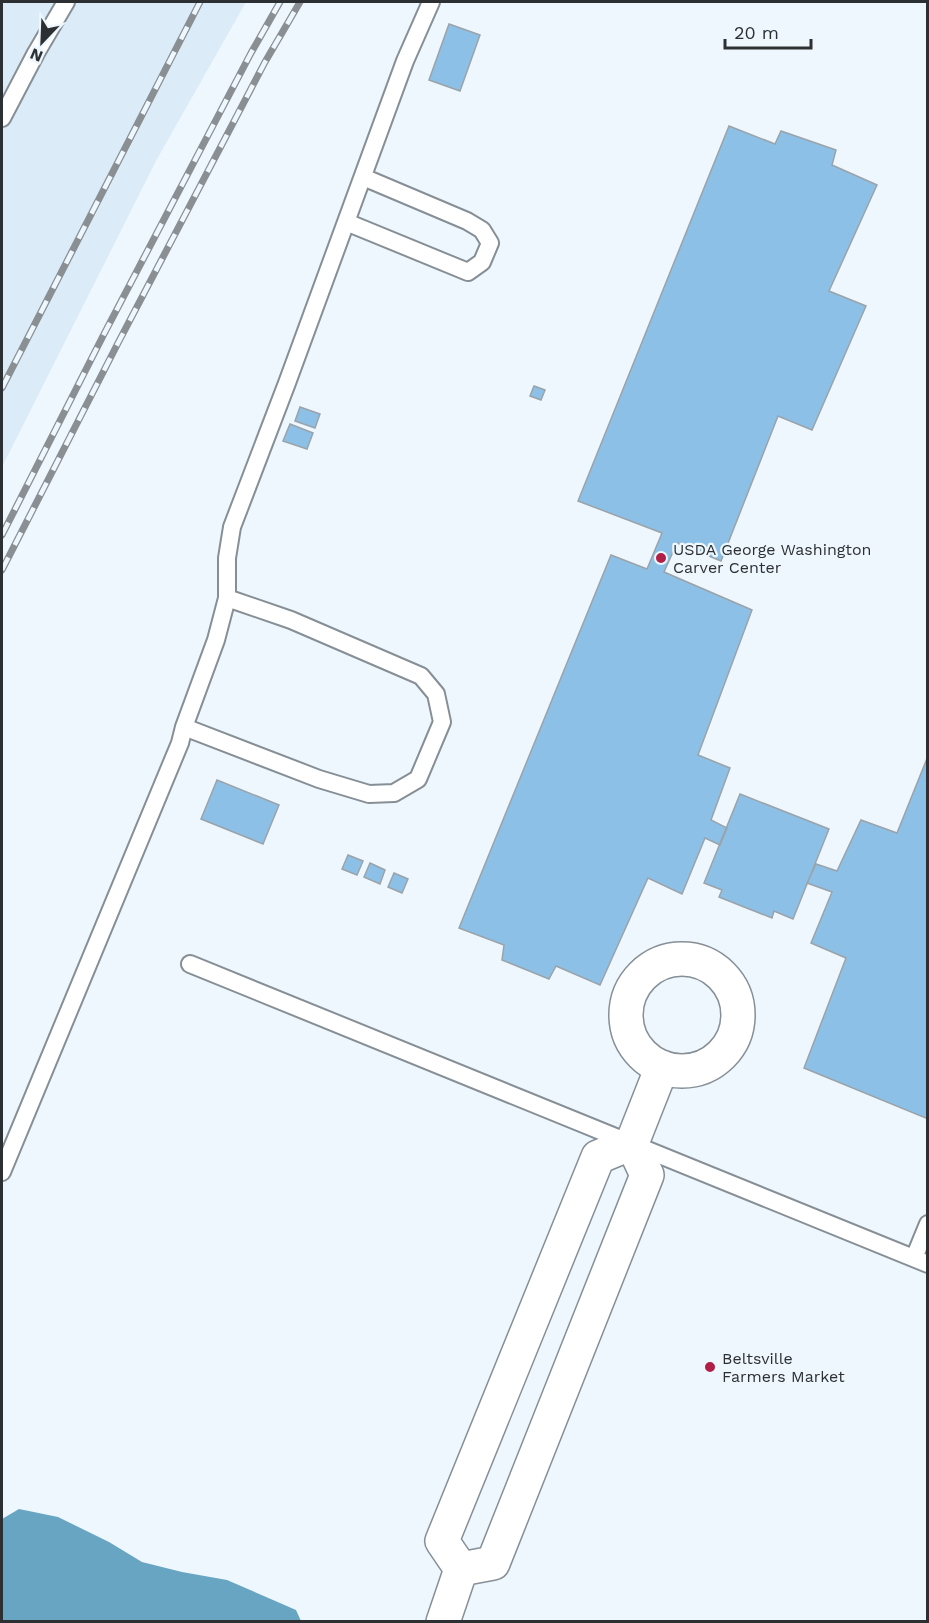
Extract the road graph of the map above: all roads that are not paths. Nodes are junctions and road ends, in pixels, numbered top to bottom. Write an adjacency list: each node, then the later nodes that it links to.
1 (66, 2): 3 (lane)
2 (431, 2): 4 (lane)
3 (2, 118)
4 (363, 177): 5 (lane); 5 (lane)
5 (346, 222): 6 (lane)
6 (227, 598): 7 (lane); 7 (lane)
7 (184, 727): 11 (lane)
8 (190, 964): 10 (lane)
9 (662, 1067): 10 (street)
10 (632, 1143): 13 (lane); 14 (street); 14 (street)
11 (2, 1172)
12 (927, 1224): 13 (lane)
13 (921, 1261)
14 (461, 1569): 15 (street)
15 (443, 1622)

